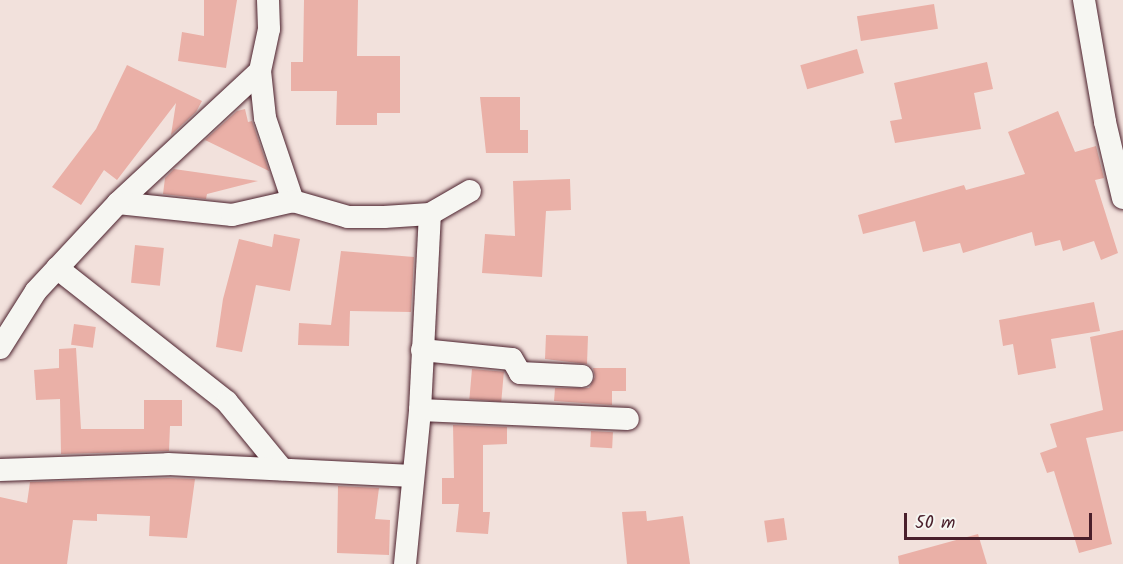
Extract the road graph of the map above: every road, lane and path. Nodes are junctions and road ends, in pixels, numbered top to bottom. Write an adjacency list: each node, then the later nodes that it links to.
1 (268, 0): 3 (street)
2 (1084, 0): 5 (street)
3 (260, 71): 6 (street); 7 (street)
4 (470, 191): 8 (street)
5 (1123, 198)
6 (293, 201): 7 (street); 8 (street)
7 (118, 203): 9 (street)
8 (430, 214): 11 (street)
9 (57, 268): 10 (street); 15 (street)
10 (0, 348)
11 (422, 350): 12 (street); 13 (street)
12 (582, 375)
13 (420, 410): 14 (street); 17 (street)
14 (628, 418)
15 (282, 469): 16 (street); 17 (street)
16 (0, 470)
17 (413, 477): 18 (street)
18 (405, 564)

